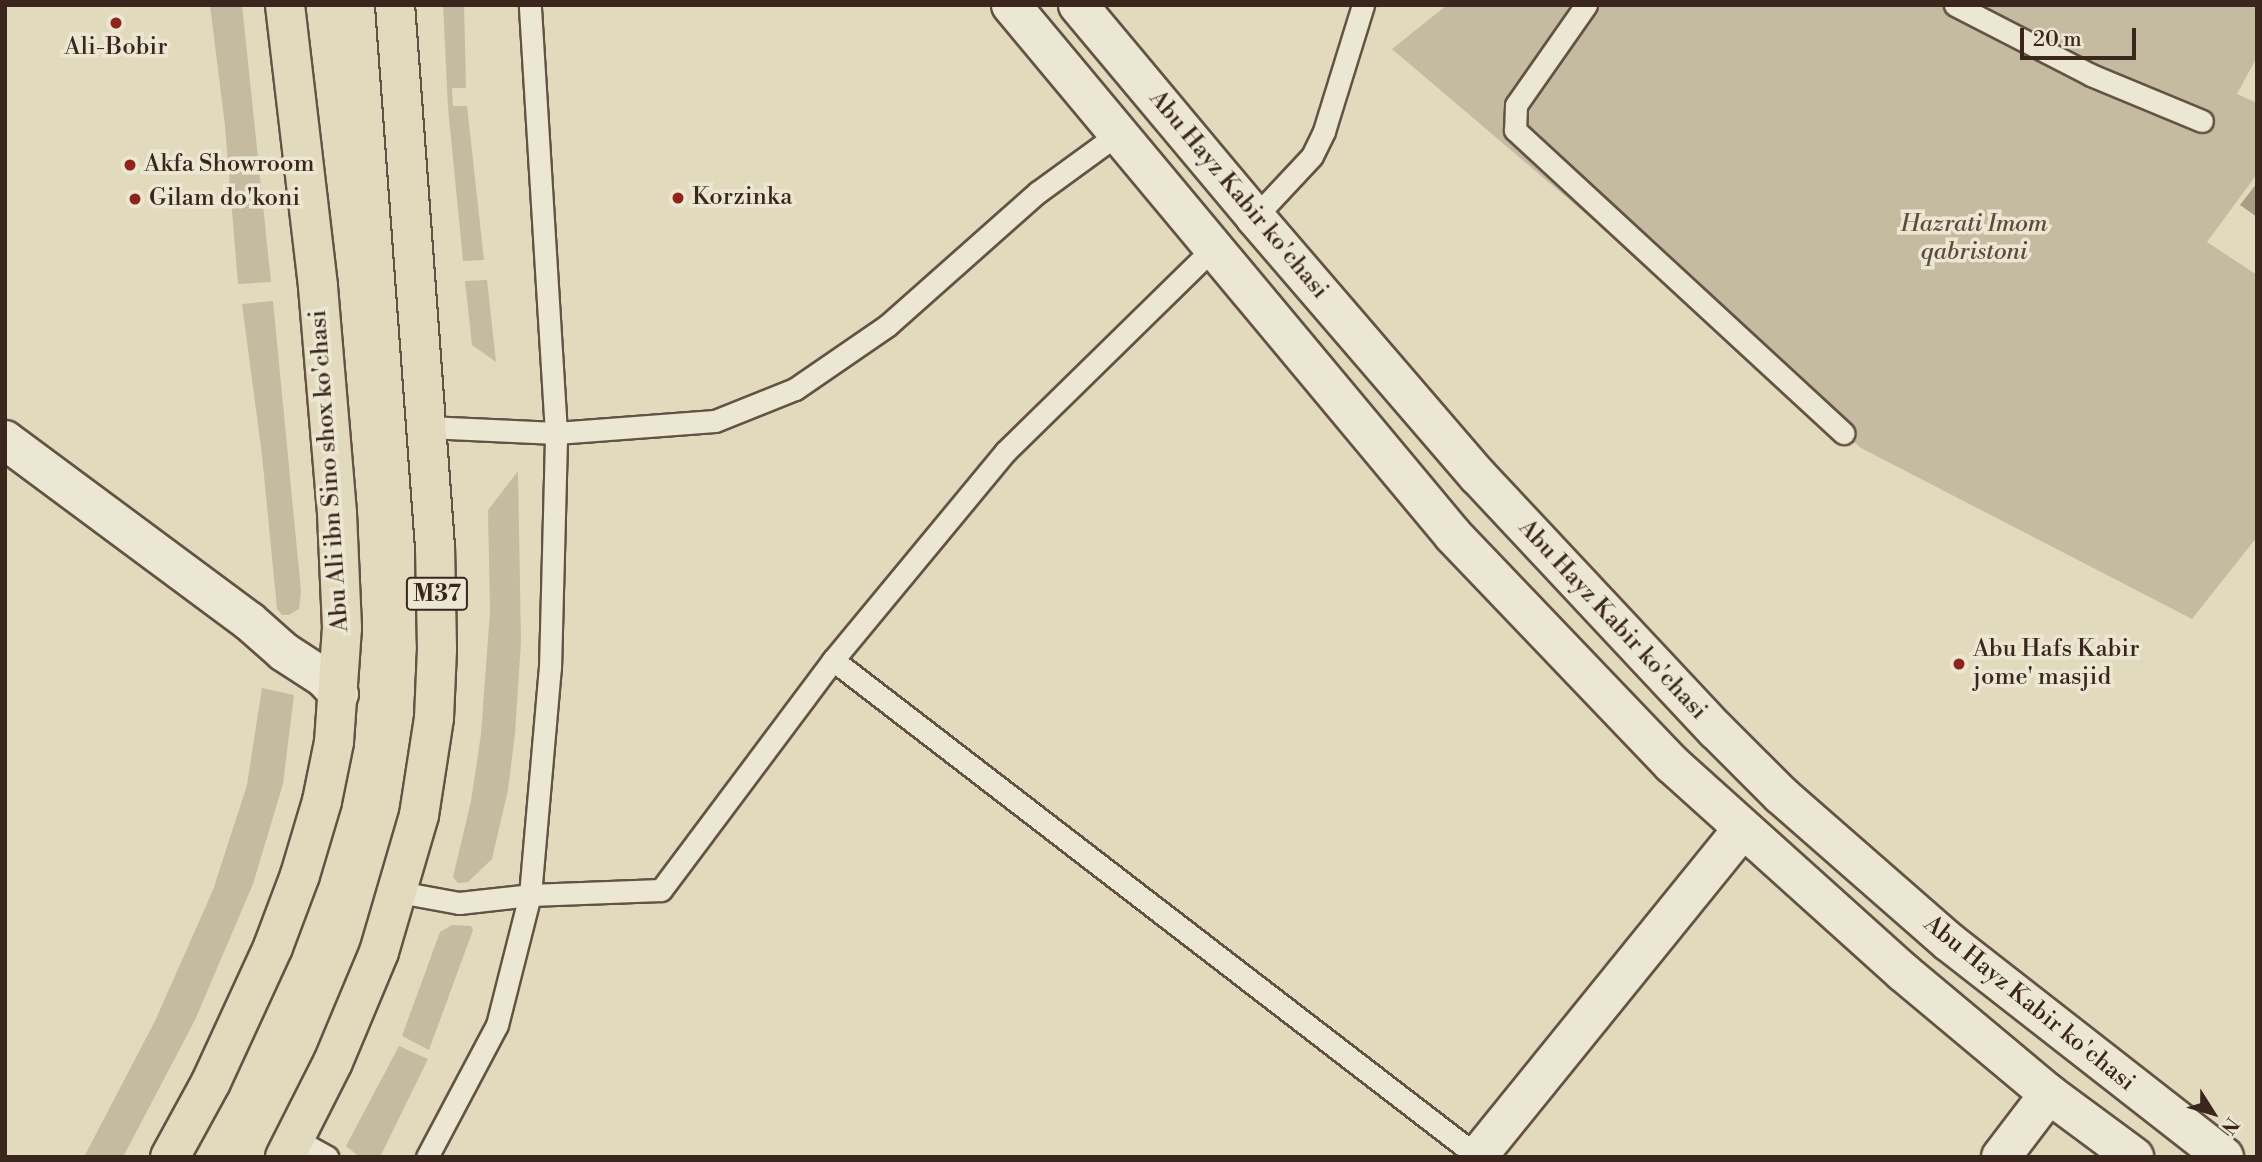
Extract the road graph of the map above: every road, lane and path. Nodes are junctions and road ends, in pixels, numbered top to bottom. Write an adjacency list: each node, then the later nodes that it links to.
1 (285, 5): 19 (main road, Abu Ali ibn Sino shox ko'chasi)
2 (396, 5): 14 (main road, M37)
3 (530, 5): 15 (lane)
4 (1013, 5): 5 (main road); 11 (main road)
5 (1022, 5)
6 (1078, 5): 12 (main road, Abu Hayz Kabir ko'chasi)
7 (1363, 5): 12 (lane)
8 (1586, 5): 16 (lane)
9 (1955, 5): 10 (lane)
10 (2202, 121)
11 (1119, 133): 13 (main road); 15 (lane)
12 (1255, 217): 30 (main road, Abu Hayz Kabir ko'chasi)
13 (1214, 247): 18 (lane); 20 (main road)
14 (427, 428): 15 (lane); 21 (main road, M37)
15 (556, 433): 22 (lane)
16 (1843, 433)
17 (5, 440): 19 (main road)
18 (833, 660): 22 (lane); 27 (lane)
19 (339, 694): 25 (main road, Abu Ali ibn Sino shox ko'chasi)
20 (1742, 830): 23 (main road); 27 (main road)
21 (399, 892): 22 (lane); 24 (main road, M37)
22 (530, 895): 26 (lane)
23 (2049, 1094): 28 (main road); 29 (main road)
24 (303, 1151)
25 (170, 1157)
26 (427, 1157)
27 (1477, 1157)
28 (2001, 1157)
29 (2134, 1157)
30 (2224, 1157)

